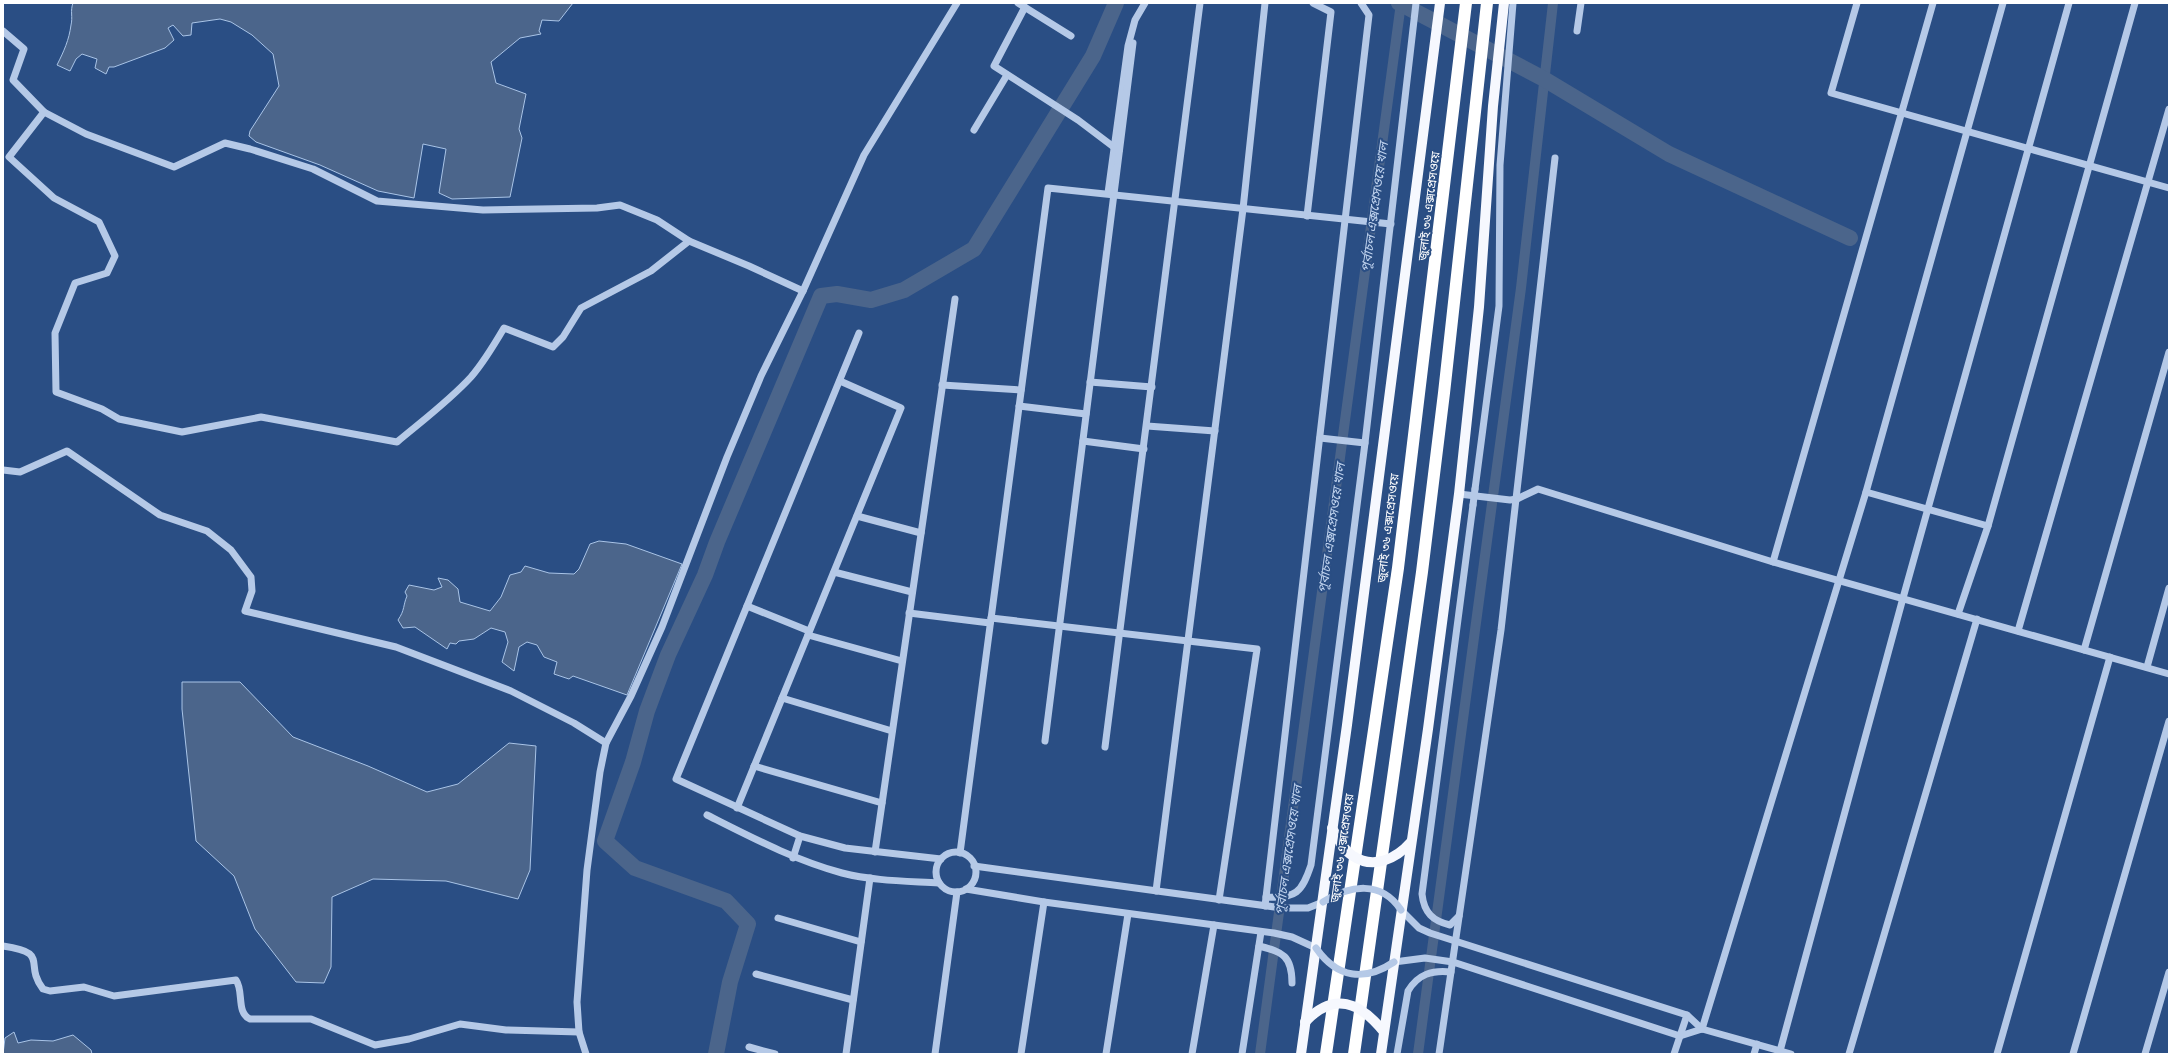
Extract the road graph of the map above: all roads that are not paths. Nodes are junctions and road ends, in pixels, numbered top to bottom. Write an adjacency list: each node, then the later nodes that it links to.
1 (957, 3): 44 (street)
2 (1018, 3): 20 (street)
3 (1145, 3): 37 (street)
4 (1200, 3): 38 (street)
5 (1265, 3): 39 (street)
6 (1313, 3): 40 (street)
7 (1362, 3): 41 (street)
8 (1416, 3): 42 (street)
9 (1440, 3): 100 (main road)
10 (1466, 3): 154 (highway, জুলাই ৩৬ এক্সপ্রেসওয়ে)
11 (1487, 3): 155 (highway)
12 (1504, 3): 63 (main road)
13 (1513, 3): 120 (street, bridge)
14 (1580, 3): 22 (street)
15 (1857, 3): 28 (street)
16 (1933, 3): 28 (street)
17 (2003, 3): 30 (street)
18 (2069, 3): 31 (street)
19 (2135, 3): 34 (street)
20 (1025, 7): 23 (street); 25 (street)
21 (3, 31): 27 (street)
22 (1577, 31)
23 (1071, 36)
24 (1133, 42): 32 (street)
25 (1007, 75): 29 (street); 32 (street)
26 (2169, 108): 35 (street)
27 (44, 112): 43 (street); 43 (street)
28 (1902, 112): 30 (street); 69 (street)
29 (974, 130)
30 (1967, 131): 31 (street); 62 (street)
31 (2029, 148): 34 (street); 65 (street)
32 (1119, 152): 37 (street)
33 (1556, 158): 64 (street)
34 (2090, 165): 35 (street); 67 (street)
35 (2148, 182): 36 (street); 81 (street)
36 (2169, 188)
37 (1111, 194): 38 (street); 49 (street); 52 (street)
38 (1176, 203): 39 (street); 51 (street)
39 (1243, 209): 40 (street); 56 (street)
40 (1307, 216): 41 (street)
41 (1346, 220): 42 (street); 57 (street)
42 (1391, 224): 59 (street)
43 (689, 241): 44 (street)
44 (802, 291): 94 (street)
45 (955, 299): 50 (street)
46 (859, 333): 48 (street)
47 (2169, 352): 85 (street)
48 (840, 380): 66 (street); 75 (street)
49 (1090, 382): 51 (street); 54 (street)
50 (942, 385): 52 (street); 68 (street)
51 (1152, 387): 55 (street)
52 (1021, 390): 53 (street)
53 (1019, 406): 54 (street); 79 (street)
54 (1086, 414): 58 (street)
55 (1147, 426): 56 (street); 60 (street)
56 (1215, 431): 84 (street)
57 (1320, 438): 59 (street); 113 (street)
58 (1083, 441): 60 (street); 80 (street)
59 (1365, 444): 113 (street)
60 (1144, 449): 83 (street)
61 (3, 470): 94 (street)
62 (1866, 492): 65 (street); 71 (street)
63 (1458, 494): 64 (street); 102 (main road)
64 (1514, 500): 69 (street); 120 (street)
65 (1928, 508): 67 (street); 74 (street)
66 (857, 516): 68 (street); 70 (street)
67 (1988, 526): 77 (street)
68 (921, 533): 73 (street)
69 (1773, 562): 71 (street)
70 (834, 572): 73 (street); 82 (street)
71 (1838, 580): 74 (street); 138 (street)
72 (2169, 588): 88 (street)
73 (912, 592): 76 (street)
74 (1903, 598): 77 (street); 144 (street)
75 (747, 606): 82 (street); 98 (street)
76 (909, 613): 79 (street); 87 (street)
77 (1958, 614): 78 (street)
78 (1977, 619): 81 (street); 162 (street)
79 (990, 621): 80 (street); 104 (street)
80 (1060, 626): 83 (street); 93 (street)
81 (2018, 631): 85 (street)
82 (809, 633): 87 (street); 90 (street)
83 (1120, 634): 84 (street); 95 (street)
84 (1188, 641): 111 (street); 114 (street)
85 (2084, 650): 86 (street)
86 (2110, 657): 88 (street); 163 (street)
87 (902, 662): 92 (street)
88 (2147, 667): 89 (street)
89 (2169, 674)
90 (782, 698): 92 (street); 96 (street)
91 (2169, 721): 164 (street)
92 (892, 731): 97 (street)
93 (1045, 741)
94 (606, 743): 139 (street)
95 (1105, 747)
96 (754, 766): 97 (street); 98 (street)
97 (882, 803): 103 (street)
98 (737, 808): 101 (street)
99 (707, 815): 105 (street)
100 (1332, 828): 102 (main road, bridge); 116 (main road)
101 (800, 836): 103 (street); 105 (street)
102 (1411, 842): 118 (main road)
103 (875, 852): 106 (street)
104 (960, 853): 106 (street); 107 (street)
105 (793, 858): 108 (street)
106 (941, 859): 109 (street)
107 (974, 866): 110 (street); 111 (street)
108 (870, 878): 109 (street); 125 (street)
109 (939, 883): 112 (street)
110 (966, 889): 112 (street); 115 (street)
111 (1156, 891): 114 (street)
112 (957, 892): 148 (street)
113 (1266, 897): 117 (street)
114 (1219, 900): 117 (street)
115 (1044, 902): 119 (street); 149 (street)
116 (1323, 902): 117 (street); 118 (street, bridge); 128 (main road)
117 (1265, 906)
118 (1402, 910): 124 (street); 129 (main road)
119 (1128, 914): 122 (street); 150 (street)
120 (1459, 916): 124 (street)
121 (778, 918): 125 (street)
122 (1214, 926): 123 (street); 151 (street)
123 (1261, 932): 128 (street); 152 (street)
124 (1456, 940): 130 (street); 136 (street)
125 (861, 942): 135 (street)
126 (3, 946): 139 (street)
127 (1259, 946): 134 (street, bridge)
128 (1316, 948): 129 (street, bridge); 137 (main road)
129 (1394, 962): 130 (street); 140 (main road)
130 (1453, 962): 131 (street); 141 (street)
131 (1452, 972): 157 (street); 158 (street)
132 (2169, 972): 165 (street)
133 (756, 974): 135 (street)
134 (1292, 983)
135 (853, 1000): 147 (street)
136 (1687, 1015): 138 (street); 141 (street)
137 (1305, 1022): 140 (main road, bridge); 153 (main road)
138 (1702, 1029): 141 (street); 142 (street)
139 (579, 1032): 145 (street)
140 (1384, 1032): 156 (main road)
141 (1680, 1036): 159 (street)
142 (1757, 1044): 144 (street); 160 (street)
143 (748, 1047): 146 (street)
144 (1780, 1051): 161 (street)
145 (586, 1054)
146 (775, 1054)
147 (846, 1054)
148 (934, 1054)
149 (1021, 1054)
150 (1106, 1054)
151 (1192, 1054)
152 (1242, 1054)
153 (1301, 1054)
154 (1326, 1054)
155 (1354, 1054)
156 (1380, 1054)
157 (1397, 1054)
158 (1439, 1054)
159 (1674, 1054)
160 (1754, 1054)
161 (1791, 1054)
162 (1849, 1054)
163 (1997, 1054)
164 (2073, 1054)
165 (2146, 1054)

